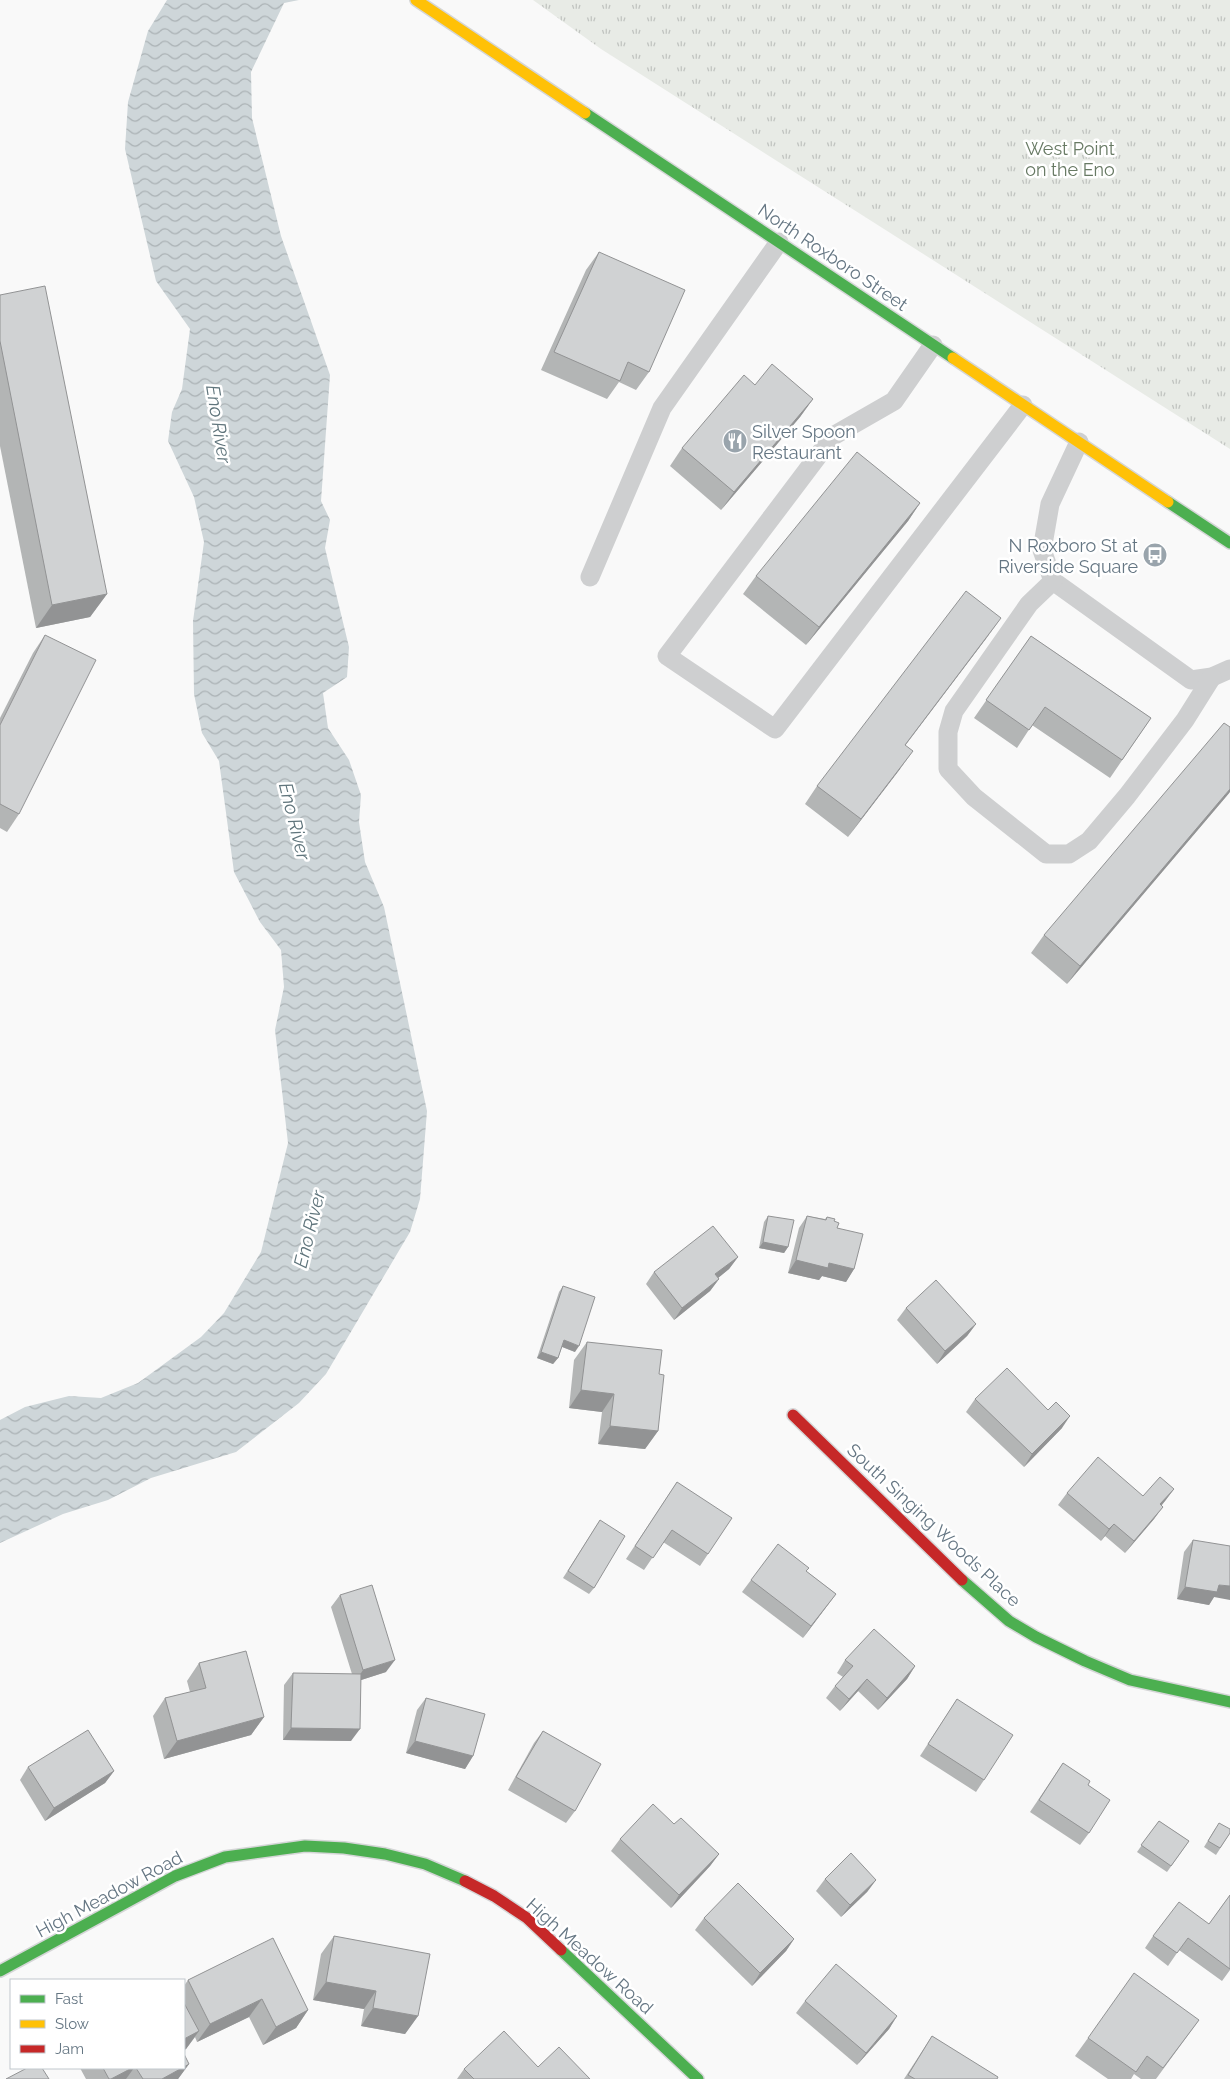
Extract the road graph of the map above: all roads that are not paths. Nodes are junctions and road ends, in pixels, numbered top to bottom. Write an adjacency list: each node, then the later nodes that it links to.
1 (418, 2): 2 (main road, North Roxboro Street)
2 (779, 242): 3 (main road, North Roxboro Street); 7 (lane)
3 (932, 344): 4 (main road, North Roxboro Street); 4 (lane)
4 (1023, 405): 5 (main road, North Roxboro Street)
5 (1079, 442): 6 (main road, North Roxboro Street); 8 (lane)
6 (1230, 543)
7 (590, 577)
8 (1054, 581): 10 (lane); 10 (lane)
9 (1230, 669): 10 (lane)
10 (1212, 677)
11 (793, 1415): 12 (main road, South Singing Woods Place)
12 (1230, 1702)
13 (0, 1972): 14 (main road, High Meadow Road)
14 (698, 2079)

